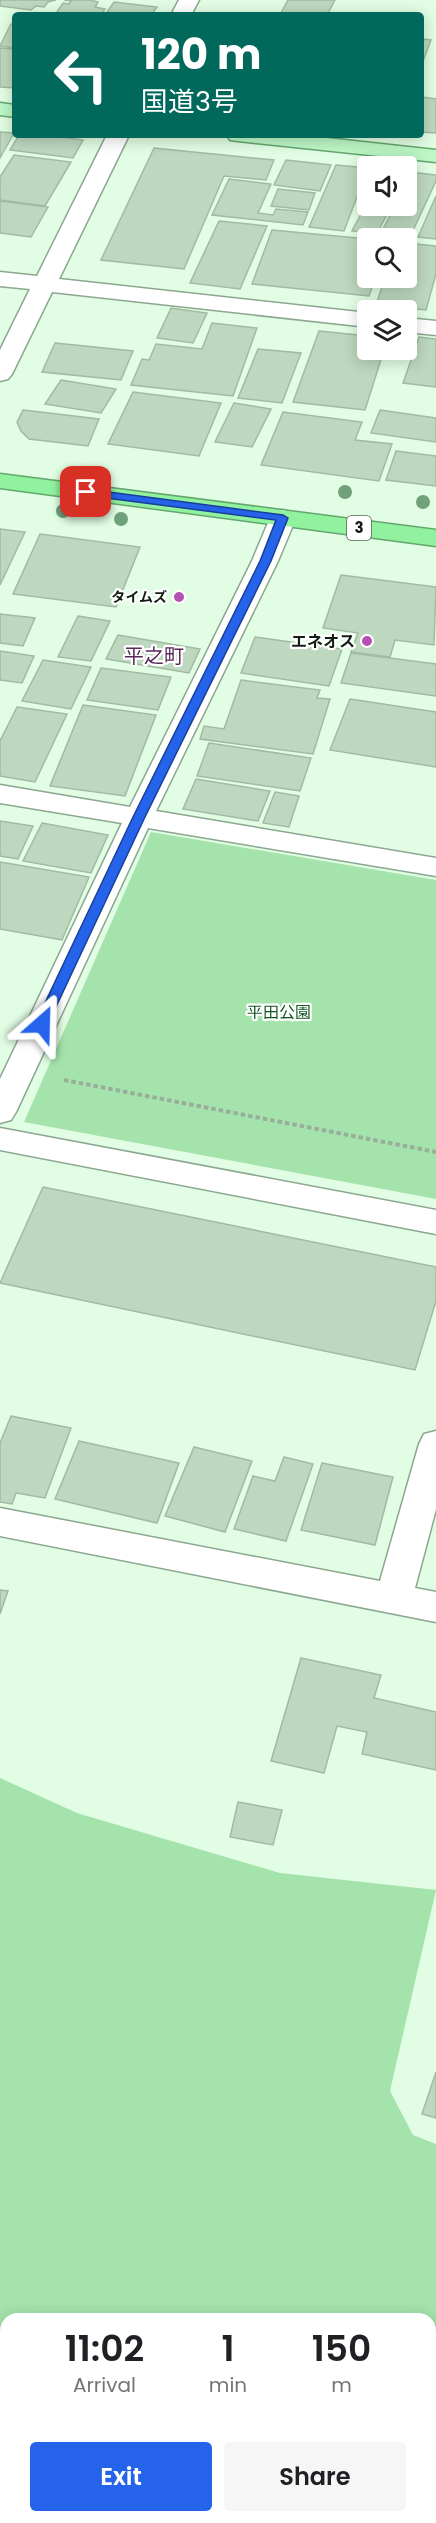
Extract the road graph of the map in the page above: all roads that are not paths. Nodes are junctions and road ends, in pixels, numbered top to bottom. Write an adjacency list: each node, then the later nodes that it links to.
1 (117, 138): 5 (street)
2 (266, 138): 3 (main road)
3 (436, 156)
4 (0, 279): 5 (street)
5 (46, 284): 6 (street); 9 (street)
6 (357, 319)
7 (417, 326): 8 (street)
8 (436, 328)
9 (0, 374)
10 (0, 481): 11 (highway, 3)
11 (283, 518): 12 (highway, 3); 14 (street)
12 (436, 538)
13 (0, 794): 14 (street)
14 (139, 817): 15 (street); 16 (street)
15 (436, 867)
16 (0, 1112)
17 (0, 1139): 18 (street)
18 (436, 1222)
19 (436, 1444): 21 (street)
20 (0, 1522): 21 (street)
21 (394, 1598): 22 (street)
22 (436, 1607)

